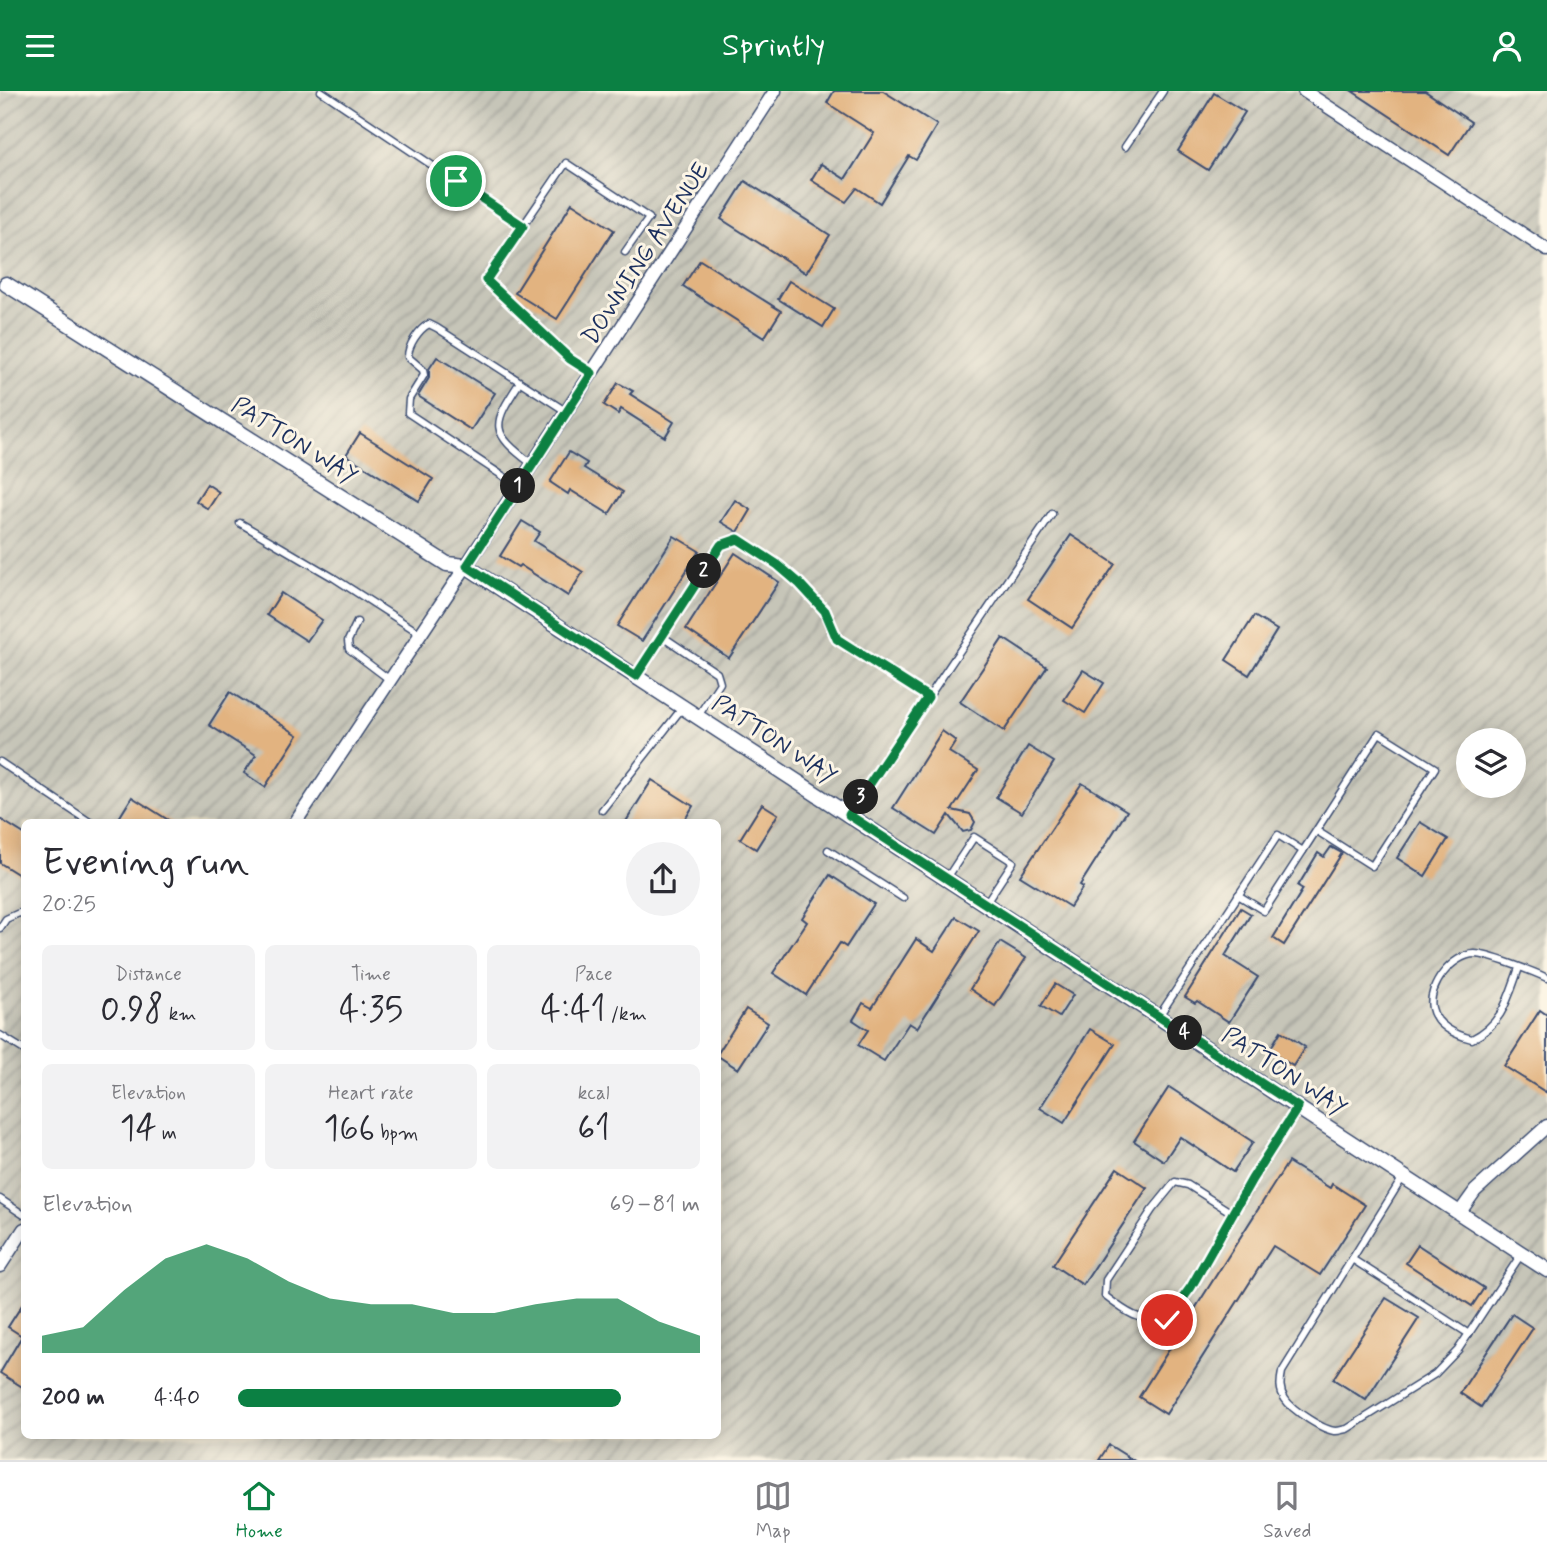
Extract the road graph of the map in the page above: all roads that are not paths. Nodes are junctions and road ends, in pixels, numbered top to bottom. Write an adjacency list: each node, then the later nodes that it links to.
1 (321, 91): 6 (lane)
2 (775, 91): 10 (street, DOWNING AVENUE)
3 (1163, 91): 5 (lane)
4 (1304, 91): 7 (street)
5 (1125, 147)
6 (523, 226): 8 (lane); 10 (lane)
7 (1547, 250)
8 (625, 252)
9 (6, 284): 17 (street, PATTON WAY)
10 (592, 373): 12 (street, DOWNING AVENUE)
11 (520, 383): 12 (lane); 13 (lane); 14 (lane)
12 (567, 412): 13 (street, DOWNING AVENUE)
13 (532, 464): 14 (street, DOWNING AVENUE)
14 (518, 486): 17 (street, DOWNING AVENUE)
15 (1052, 514): 23 (lane)
16 (240, 523): 19 (lane)
17 (467, 566): 19 (street, DOWNING AVENUE); 21 (street, PATTON WAY)
18 (357, 622): 22 (lane)
19 (421, 634): 22 (street, DOWNING AVENUE)
20 (662, 636): 21 (lane); 23 (lane); 25 (lane)
21 (636, 676): 24 (street, PATTON WAY)
22 (390, 680): 30 (street, DOWNING AVENUE)
23 (928, 697): 28 (lane)
24 (683, 707): 25 (street, PATTON WAY); 27 (lane)
25 (698, 716): 28 (street, PATTON WAY)
26 (0, 762): 29 (lane)
27 (602, 810)
28 (849, 815): 34 (street, PATTON WAY)
29 (85, 819)
30 (298, 819)
31 (1317, 831): 31 (lane); 33 (lane)
32 (828, 851): 36 (lane)
33 (1303, 852): 35 (lane); 35 (lane)
34 (947, 878): 37 (street, PATTON WAY); 37 (lane)
35 (1238, 895): 42 (lane)
36 (903, 898)
37 (986, 904): 42 (street, PATTON WAY)
38 (21, 913): 39 (lane)
39 (0, 928)
40 (1519, 968): 40 (lane); 41 (lane)
41 (1547, 978)
42 (1159, 1016): 45 (street, PATTON WAY)
43 (0, 1035): 44 (lane)
44 (21, 1048)
45 (1298, 1107): 47 (street, PATTON WAY); 51 (lane)
46 (1547, 1126): 49 (street)
47 (1404, 1176): 49 (street, PATTON WAY); 54 (lane)
48 (0, 1199): 50 (lane)
49 (1460, 1212): 53 (street, PATTON WAY)
50 (21, 1213)
51 (1232, 1213): 51 (lane)
52 (21, 1234): 55 (street)
53 (1522, 1253): 56 (street, PATTON WAY); 57 (lane)
54 (1352, 1259): 57 (lane); 57 (lane)
55 (0, 1266)
56 (1547, 1270)
57 (1469, 1334)

